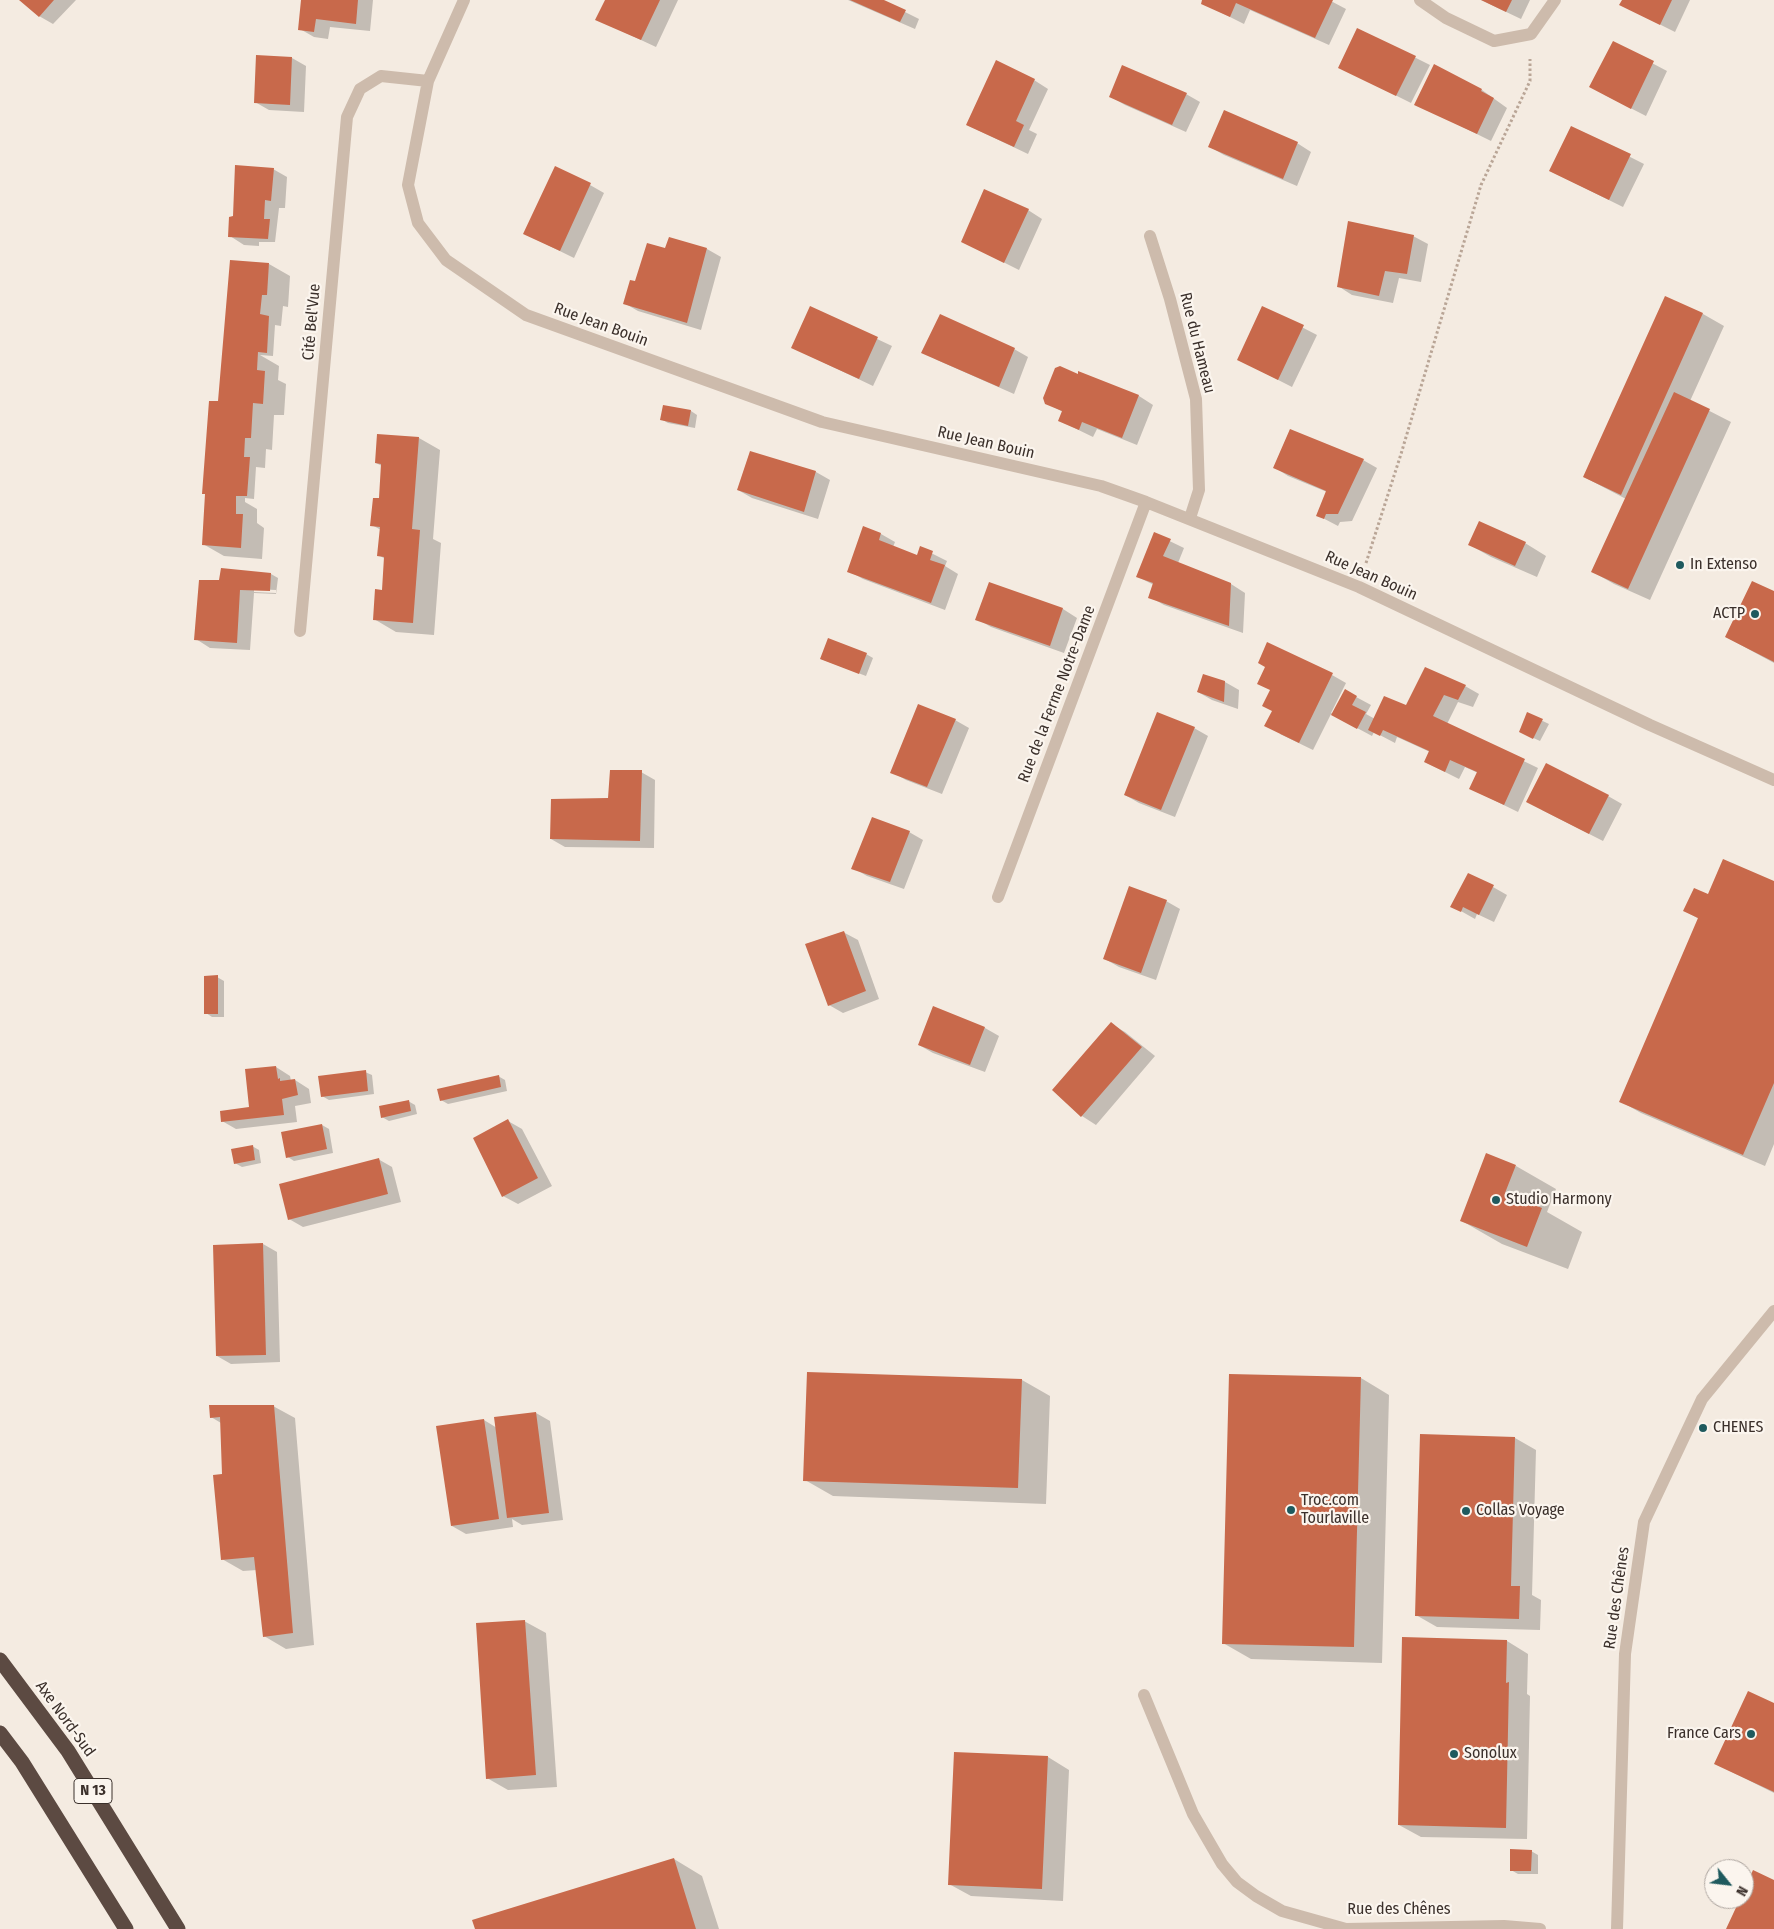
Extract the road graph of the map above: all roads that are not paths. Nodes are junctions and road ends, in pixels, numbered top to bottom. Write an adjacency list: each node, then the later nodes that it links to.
1 (464, 0): 4 (street, Rue Jean Bouin)
2 (1420, 0): 3 (street)
3 (1555, 0)
4 (428, 81): 6 (street, Rue Jean Bouin); 8 (street, Cité Bel'Vue)
5 (1150, 236): 7 (street, Rue du Hameau)
6 (1146, 502): 7 (street, Rue Jean Bouin); 10 (street, Rue de la Ferme Notre-Dame)
7 (1190, 518): 9 (street, Rue Jean Bouin)
8 (300, 631)
9 (1774, 780)
10 (998, 897)
11 (1774, 1311): 18 (street, Rue des Chênes)
12 (0, 1660): 16 (highway, Axe Nord-Sud / N 13)
13 (1144, 1695): 17 (street, Rue des Chênes)
14 (0, 1733): 15 (highway, N 13)
15 (126, 1929)
16 (178, 1929)
17 (1540, 1929)
18 (1617, 1929)

